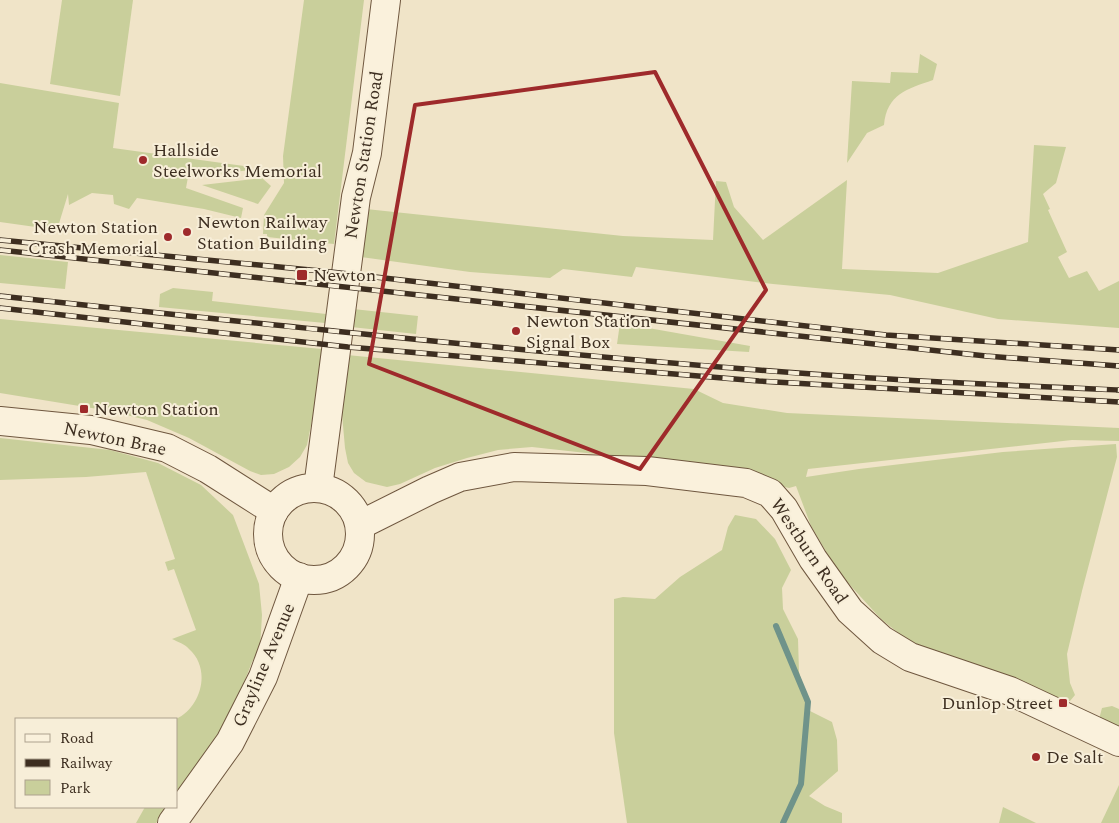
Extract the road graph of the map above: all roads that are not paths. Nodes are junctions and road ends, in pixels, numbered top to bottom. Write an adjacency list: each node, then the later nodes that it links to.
1 (386, 0): 3 (street, Newton Station Road)
2 (0, 421): 4 (street, Newton Brae)
3 (318, 488): 4 (street); 5 (street)
4 (274, 511): 6 (street)
5 (360, 526): 6 (street); 7 (street, Westburn Road)
6 (299, 577): 8 (street, Grayline Avenue)
7 (1119, 742)
8 (172, 823)

